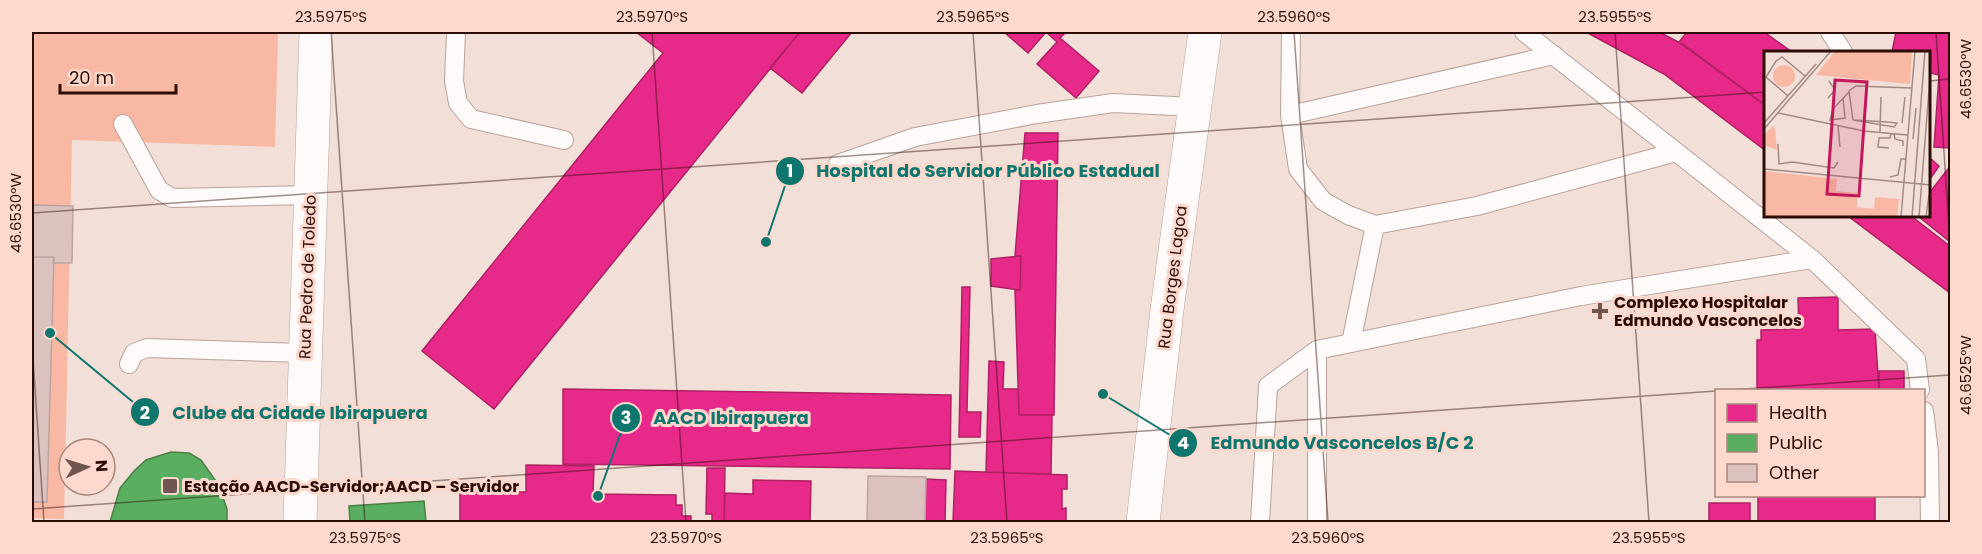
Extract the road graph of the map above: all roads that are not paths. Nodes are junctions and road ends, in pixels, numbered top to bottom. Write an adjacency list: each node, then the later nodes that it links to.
1 (316, 32): 15 (street, Rua Pedro de Toledo)
2 (456, 32): 12 (lane)
3 (1205, 32): 9 (street, Rua Borges Lagoa)
4 (1291, 32): 10 (lane)
5 (1524, 32): 8 (lane)
6 (1830, 32): 7 (lane)
7 (1842, 51)
8 (1554, 55): 10 (lane); 13 (lane)
9 (1194, 107): 14 (lane); 25 (street, Rua Borges Lagoa)
10 (1290, 115): 16 (lane)
11 (123, 124): 15 (lane)
12 (564, 140)
13 (1677, 152): 16 (lane); 17 (lane)
14 (838, 164)
15 (310, 195): 20 (street, Rua Pedro de Toledo)
16 (1375, 225): 18 (lane)
17 (1812, 259): 18 (lane); 22 (lane)
18 (1351, 343): 19 (lane)
19 (1317, 350): 26 (lane); 27 (lane)
20 (304, 353): 21 (lane); 24 (street, Rua Pedro de Toledo)
21 (129, 364)
22 (1920, 389)
23 (1925, 425): 28 (lane)
24 (300, 522)
25 (1143, 522)
26 (1260, 522)
27 (1317, 522)
28 (1930, 522)

